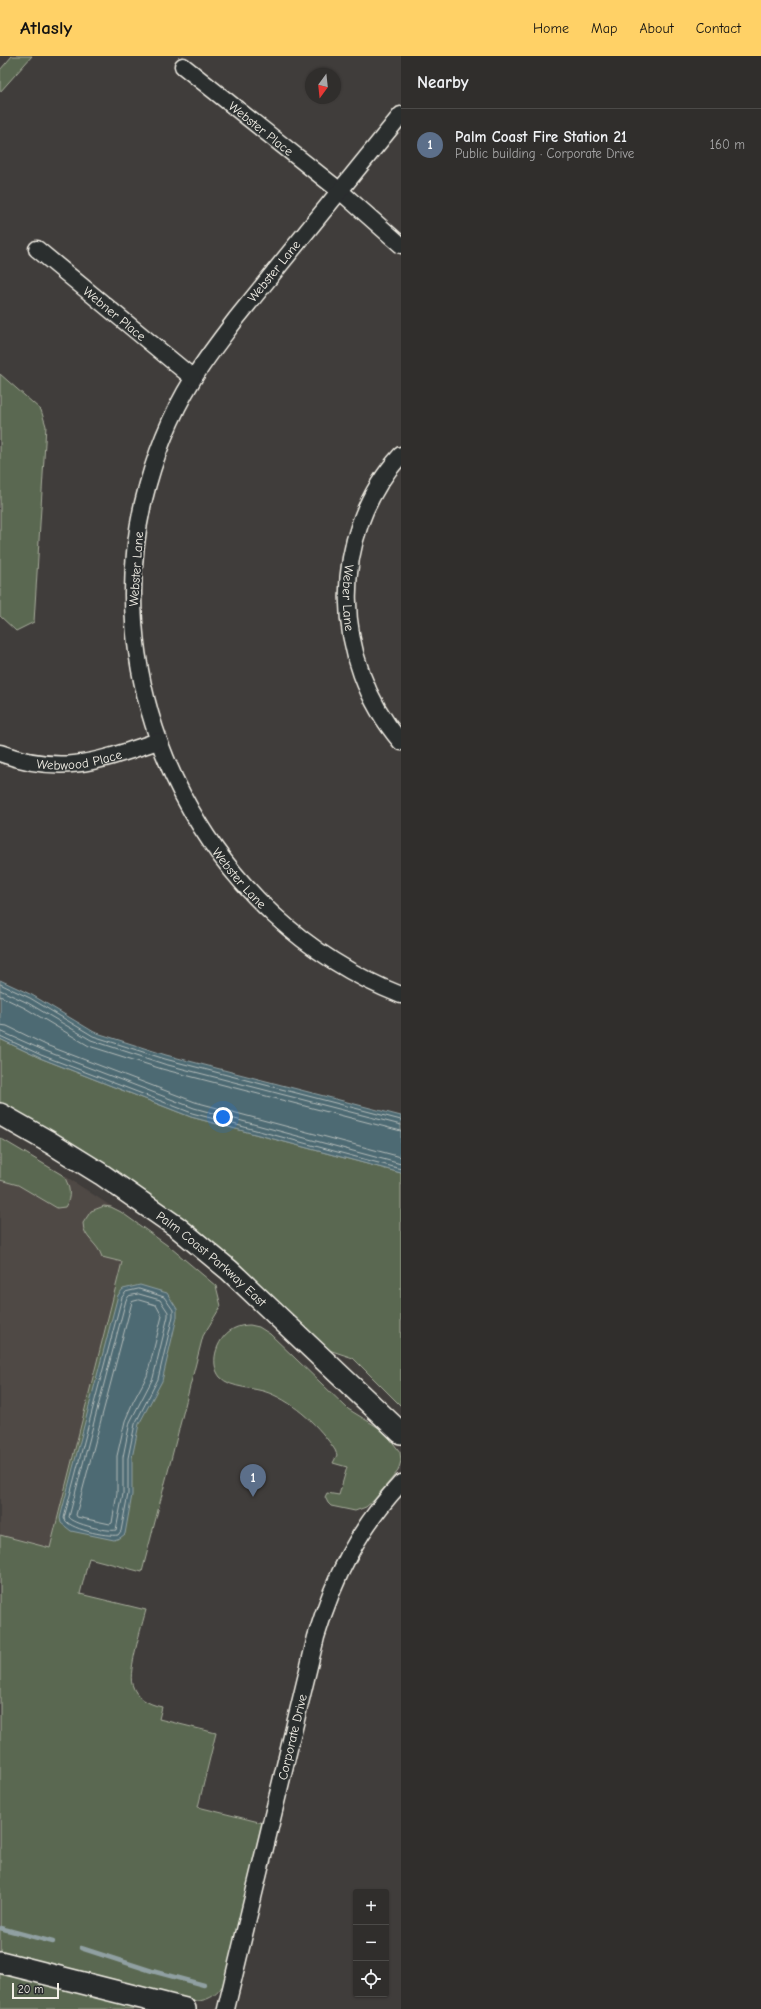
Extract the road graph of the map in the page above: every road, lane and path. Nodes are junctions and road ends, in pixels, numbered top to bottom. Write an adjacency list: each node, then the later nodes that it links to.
1 (183, 66): 3 (street, Webster Place)
2 (401, 115): 3 (street, Webster Lane)
3 (340, 190): 4 (street, Webster Place); 6 (street, Webster Lane)
4 (401, 244)
5 (37, 249): 6 (street, Webner Place)
6 (193, 378): 8 (street, Webster Lane)
7 (401, 455): 9 (street, Weber Lane)
8 (158, 741): 10 (street, Webwood Place); 11 (street, Webster Lane)
9 (401, 742)
10 (0, 753)
11 (401, 995)
12 (0, 1114): 13 (main road, Palm Coast Parkway East)
13 (401, 1432)
14 (401, 1483): 17 (street, Corporate Drive)
15 (0, 1962): 16 (main road)
16 (185, 2009)
17 (226, 2009)

